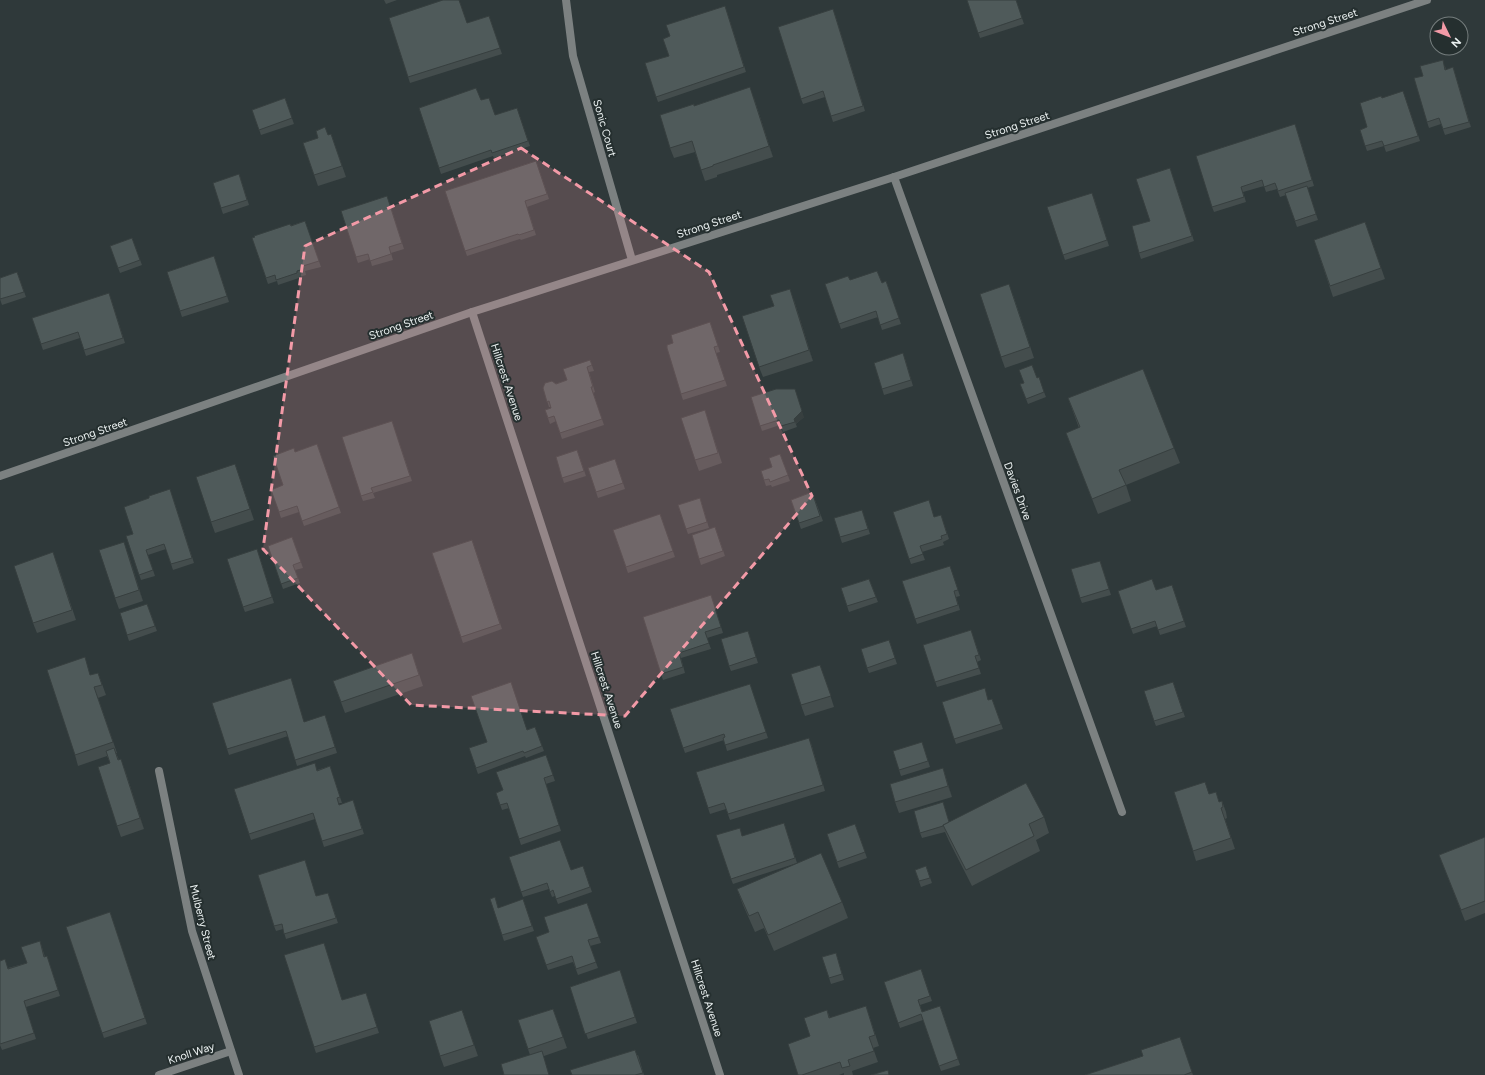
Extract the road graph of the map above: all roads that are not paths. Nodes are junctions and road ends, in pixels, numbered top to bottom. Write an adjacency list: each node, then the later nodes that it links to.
1 (566, 0): 4 (street, Sonic Court)
2 (1427, 0): 3 (street, Strong Street)
3 (894, 177): 4 (street, Strong Street); 8 (street, Davies Drive)
4 (632, 260): 5 (street, Strong Street)
5 (472, 312): 6 (street, Strong Street); 12 (street, Hillcrest Avenue)
6 (0, 476)
7 (159, 771): 9 (street, Mulberry Street)
8 (1122, 812)
9 (231, 1051): 10 (street, Knoll Way); 11 (street, Mulberry Street)
10 (159, 1075)
11 (239, 1075)
12 (720, 1075)

